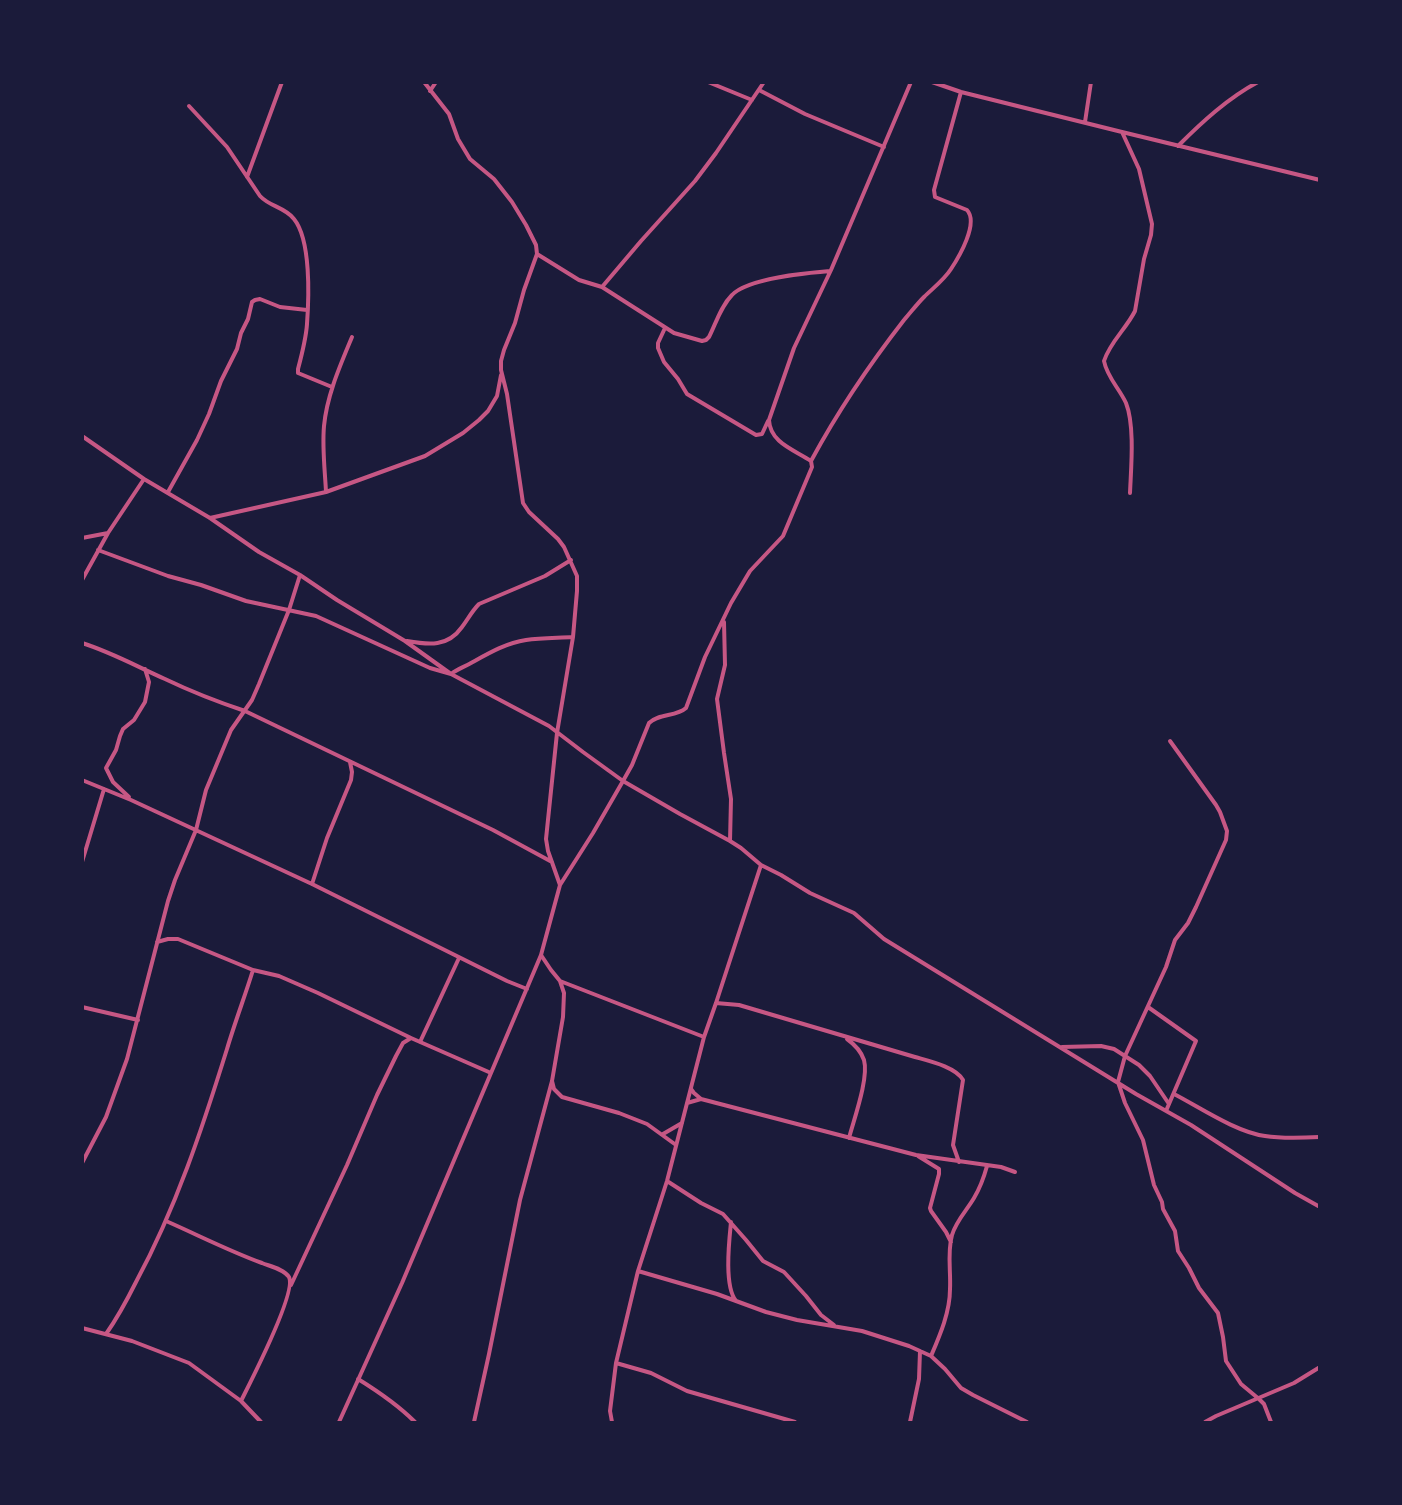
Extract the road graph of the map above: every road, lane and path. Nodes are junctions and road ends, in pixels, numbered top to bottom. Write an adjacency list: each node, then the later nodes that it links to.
1 (282, 82): 19 (street)
2 (424, 82): 11 (street)
3 (436, 82): 11 (street)
4 (708, 82): 13 (street)
5 (764, 82): 10 (street)
6 (911, 82): 18 (street)
7 (932, 82): 12 (street)
8 (1091, 82): 15 (street)
9 (1258, 82): 17 (street)
10 (759, 90): 13 (street); 18 (street)
11 (430, 91): 21 (street)
12 (962, 92): 15 (street); 31 (street)
13 (752, 100): 23 (street)
14 (189, 106): 19 (street)
15 (1084, 122): 16 (street)
16 (1122, 132): 17 (street); 35 (street)
17 (1178, 146): 20 (street)
18 (884, 147): 22 (street)
19 (247, 177): 24 (street)
20 (1320, 180)
21 (537, 254): 23 (street); 27 (street)
22 (830, 271): 25 (street); 29 (street)
23 (602, 286): 25 (street)
24 (307, 310): 28 (street); 33 (street)
25 (665, 328): 29 (street)
26 (352, 337): 28 (street)
27 (501, 370): 34 (street); 40 (street)
28 (332, 387): 34 (street)
29 (769, 420): 31 (street)
30 (82, 436): 32 (street)
31 (811, 461): 44 (street)
32 (144, 479): 33 (street); 37 (street)
33 (168, 492): 36 (street)
34 (326, 492): 36 (street)
35 (1130, 493)
36 (210, 518): 41 (street)
37 (108, 532): 38 (street); 39 (street)
38 (82, 538)
39 (98, 550): 42 (street); 43 (street)
40 (571, 560): 45 (street); 46 (street)
41 (300, 575): 43 (street); 46 (street)
42 (82, 580)
43 (289, 610): 49 (street); 50 (street)
44 (724, 620): 55 (street); 59 (street)
45 (573, 637): 49 (street); 51 (street)
46 (405, 641): 49 (street)
47 (82, 643): 48 (street)
48 (145, 669): 50 (street); 57 (street)
49 (451, 674): 51 (street)
50 (244, 711): 53 (street); 58 (street)
51 (557, 733): 55 (street); 61 (street)
52 (1170, 741): 73 (street)
53 (350, 762): 61 (street); 63 (street)
54 (82, 780): 56 (street)
55 (623, 781): 59 (street); 64 (street)
56 (104, 789): 57 (street); 60 (street)
57 (131, 800): 58 (street)
58 (196, 830): 63 (street); 65 (street)
59 (730, 841): 62 (street)
60 (82, 862)
61 (552, 862): 64 (street)
62 (761, 865): 71 (street); 79 (street)
63 (312, 884): 67 (street)
64 (560, 885): 66 (street)
65 (157, 942): 68 (street); 74 (street)
66 (541, 955): 69 (street); 70 (street)
67 (459, 958): 70 (street); 78 (street)
68 (253, 970): 77 (street); 102 (street)
69 (560, 980): 76 (street); 82 (street)
70 (527, 989): 81 (street)
71 (716, 1003): 75 (street); 76 (street)
72 (82, 1007): 74 (street)
73 (1148, 1007): 80 (street); 85 (street)
74 (138, 1020): 97 (street)
75 (844, 1036): 93 (street); 96 (street)
76 (704, 1037): 84 (street)
77 (410, 1038): 78 (street); 106 (street)
78 (420, 1042): 81 (street)
79 (1060, 1047): 80 (street); 83 (street)
80 (1125, 1056): 83 (street); 88 (street)
81 (491, 1073): 115 (street)
82 (552, 1081): 91 (street); 121 (street)
83 (1118, 1082): 89 (street); 116 (street)
84 (691, 1089): 86 (street); 87 (street)
85 (1174, 1094): 88 (street); 92 (street)
86 (701, 1099): 87 (street); 93 (street)
87 (687, 1103): 90 (street)
88 (1169, 1104): 89 (street)
89 (1166, 1111): 101 (street)
90 (682, 1123): 91 (street); 94 (street)
91 (663, 1134): 94 (street)
92 (1320, 1137)
93 (849, 1138): 95 (street)
94 (676, 1145): 100 (street)
95 (916, 1155): 96 (street); 104 (street)
96 (959, 1162): 98 (street)
97 (82, 1163)
98 (987, 1166): 99 (street); 104 (street)
99 (1015, 1172)
100 (667, 1181): 103 (street); 105 (street)
101 (1320, 1207)
102 (166, 1221): 106 (street); 110 (street)
103 (731, 1222): 107 (street); 108 (street)
104 (951, 1242): 112 (street)
105 (638, 1271): 107 (street); 113 (street)
106 (291, 1285): 117 (street)
107 (738, 1302): 108 (street)
108 (836, 1326): 111 (street)
109 (82, 1328): 110 (street)
110 (106, 1334): 117 (street)
111 (920, 1351): 112 (street); 124 (street)
112 (931, 1356): 125 (street)
113 (616, 1363): 122 (street); 123 (street)
114 (1320, 1367): 116 (street)
115 (358, 1379): 119 (street); 120 (street)
116 (1260, 1398): 126 (street); 127 (street)
117 (240, 1401): 118 (street)
118 (261, 1422)
119 (340, 1422)
120 (415, 1422)
121 (474, 1422)
122 (612, 1422)
123 (795, 1422)
124 (910, 1422)
125 (1027, 1422)
126 (1205, 1422)
127 (1271, 1422)

